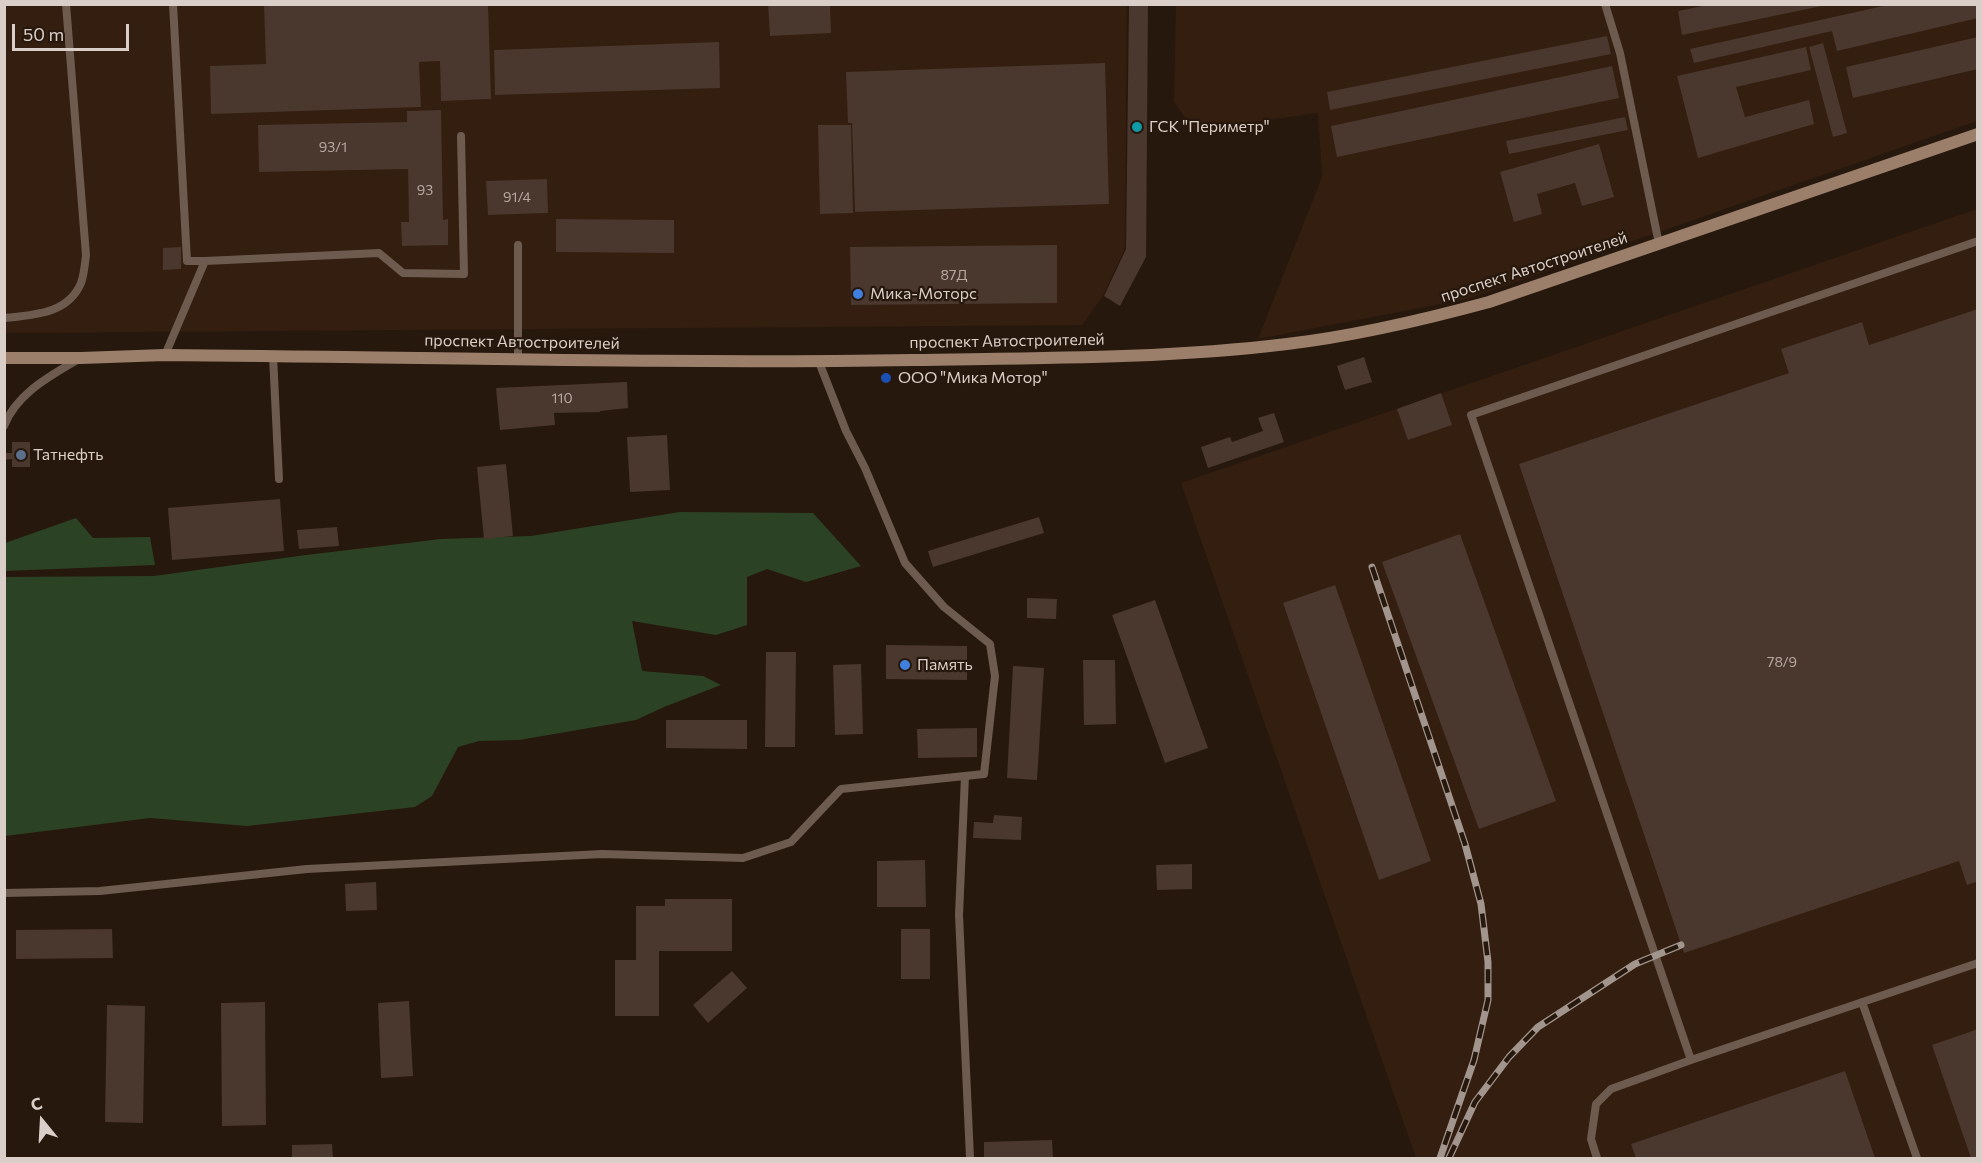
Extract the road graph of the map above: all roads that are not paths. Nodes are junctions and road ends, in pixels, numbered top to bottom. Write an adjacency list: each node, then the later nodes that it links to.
1 (66, 4): 10 (lane)
2 (173, 4): 9 (lane)
3 (1605, 4): 8 (lane)
4 (1977, 134): 8 (main road, проспект Автостроителей)
5 (461, 136): 9 (lane)
6 (1977, 241): 23 (lane)
7 (518, 244): 15 (lane)
8 (1659, 244): 16 (main road, проспект Автостроителей)
9 (205, 261): 11 (lane)
10 (4, 318)
11 (165, 355): 12 (main road, проспект Автостроителей); 14 (main road, проспект Автостроителей)
12 (273, 356): 15 (main road, проспект Автостроителей); 18 (lane)
13 (4, 358): 14 (main road, проспект Автостроителей)
14 (81, 358): 17 (lane)
15 (518, 358): 16 (main road, проспект Автостроителей)
16 (819, 362): 19 (lane)
17 (4, 426)
18 (279, 479)
19 (965, 776): 20 (lane); 24 (lane)
20 (4, 894)
21 (1977, 963): 22 (lane)
22 (1862, 1002): 23 (lane); 26 (lane)
23 (1691, 1060): 25 (lane)
24 (970, 1158)
25 (1597, 1158)
26 (1917, 1158)

